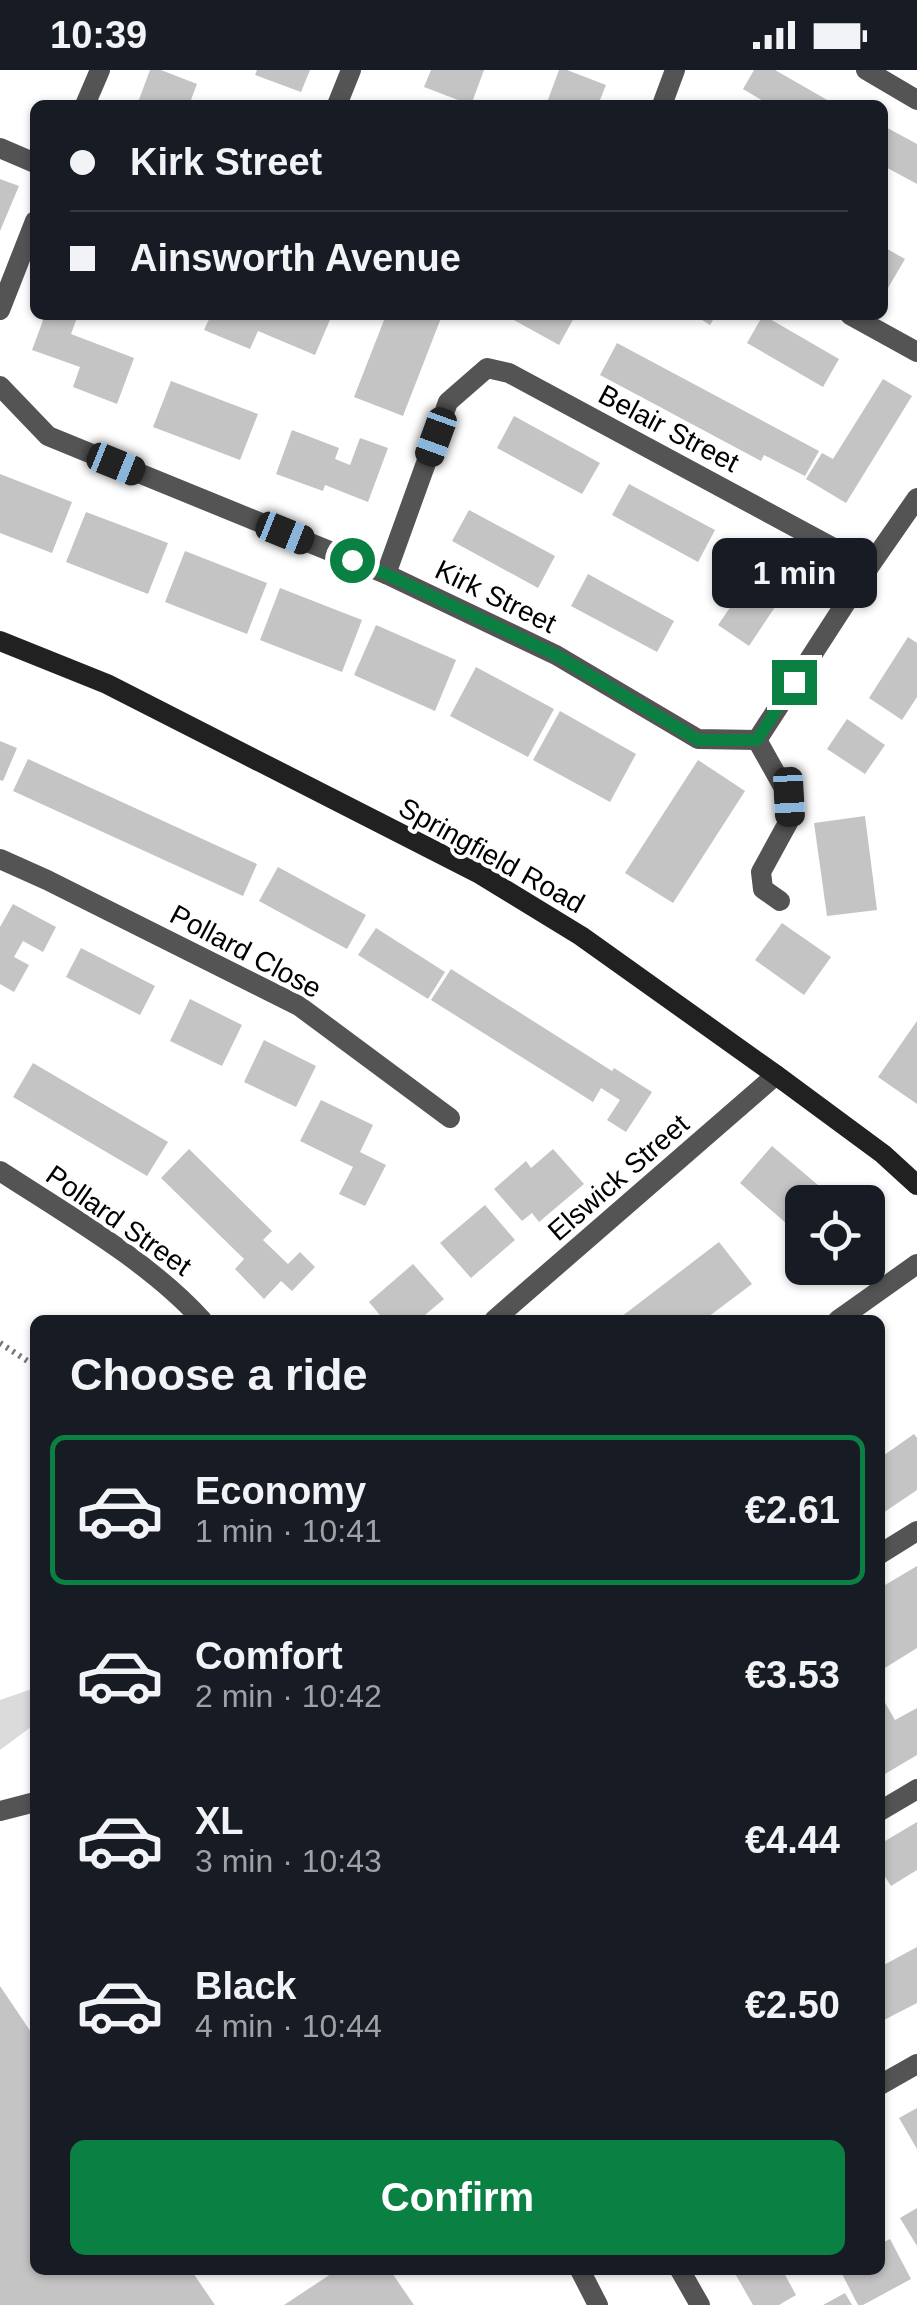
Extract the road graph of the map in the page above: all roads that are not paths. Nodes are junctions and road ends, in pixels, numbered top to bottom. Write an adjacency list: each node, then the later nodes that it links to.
1 (100, 70): 5 (street)
2 (351, 70): 6 (street)
3 (675, 70): 7 (street)
4 (866, 70): 8 (street)
5 (86, 100)
6 (339, 100)
7 (664, 100)
8 (917, 100)
9 (0, 148): 10 (street)
10 (30, 161)
11 (30, 234): 12 (street)
12 (0, 310)
13 (859, 320): 14 (street)
14 (917, 352)
15 (0, 386): 18 (street, Kirk Street)
16 (917, 498): 17 (street)
17 (868, 568): 18 (street, Belair Street); 20 (street)
18 (386, 574): 20 (street, Kirk Street)
19 (0, 642): 23 (main road, Springfield Road)
20 (757, 740): 22 (street)
21 (0, 859): 24 (street, Pollard Close)
22 (780, 901)
23 (776, 1074): 26 (main road, Springfield Road); 29 (street, Elswick Street)
24 (450, 1118)
25 (0, 1171): 28 (street, Pollard Street)
26 (917, 1184)
27 (917, 1264): 30 (street)
28 (197, 1315)
29 (500, 1315)
30 (845, 1315)
31 (917, 1530): 32 (street)
32 (885, 1551)
33 (917, 1789): 35 (street)
34 (30, 1803): 36 (street)
35 (885, 1808)
36 (0, 1811)
37 (917, 2064): 38 (street)
38 (885, 2082)
39 (583, 2275): 41 (street)
40 (683, 2275): 42 (street)
41 (598, 2305)
42 (700, 2305)

